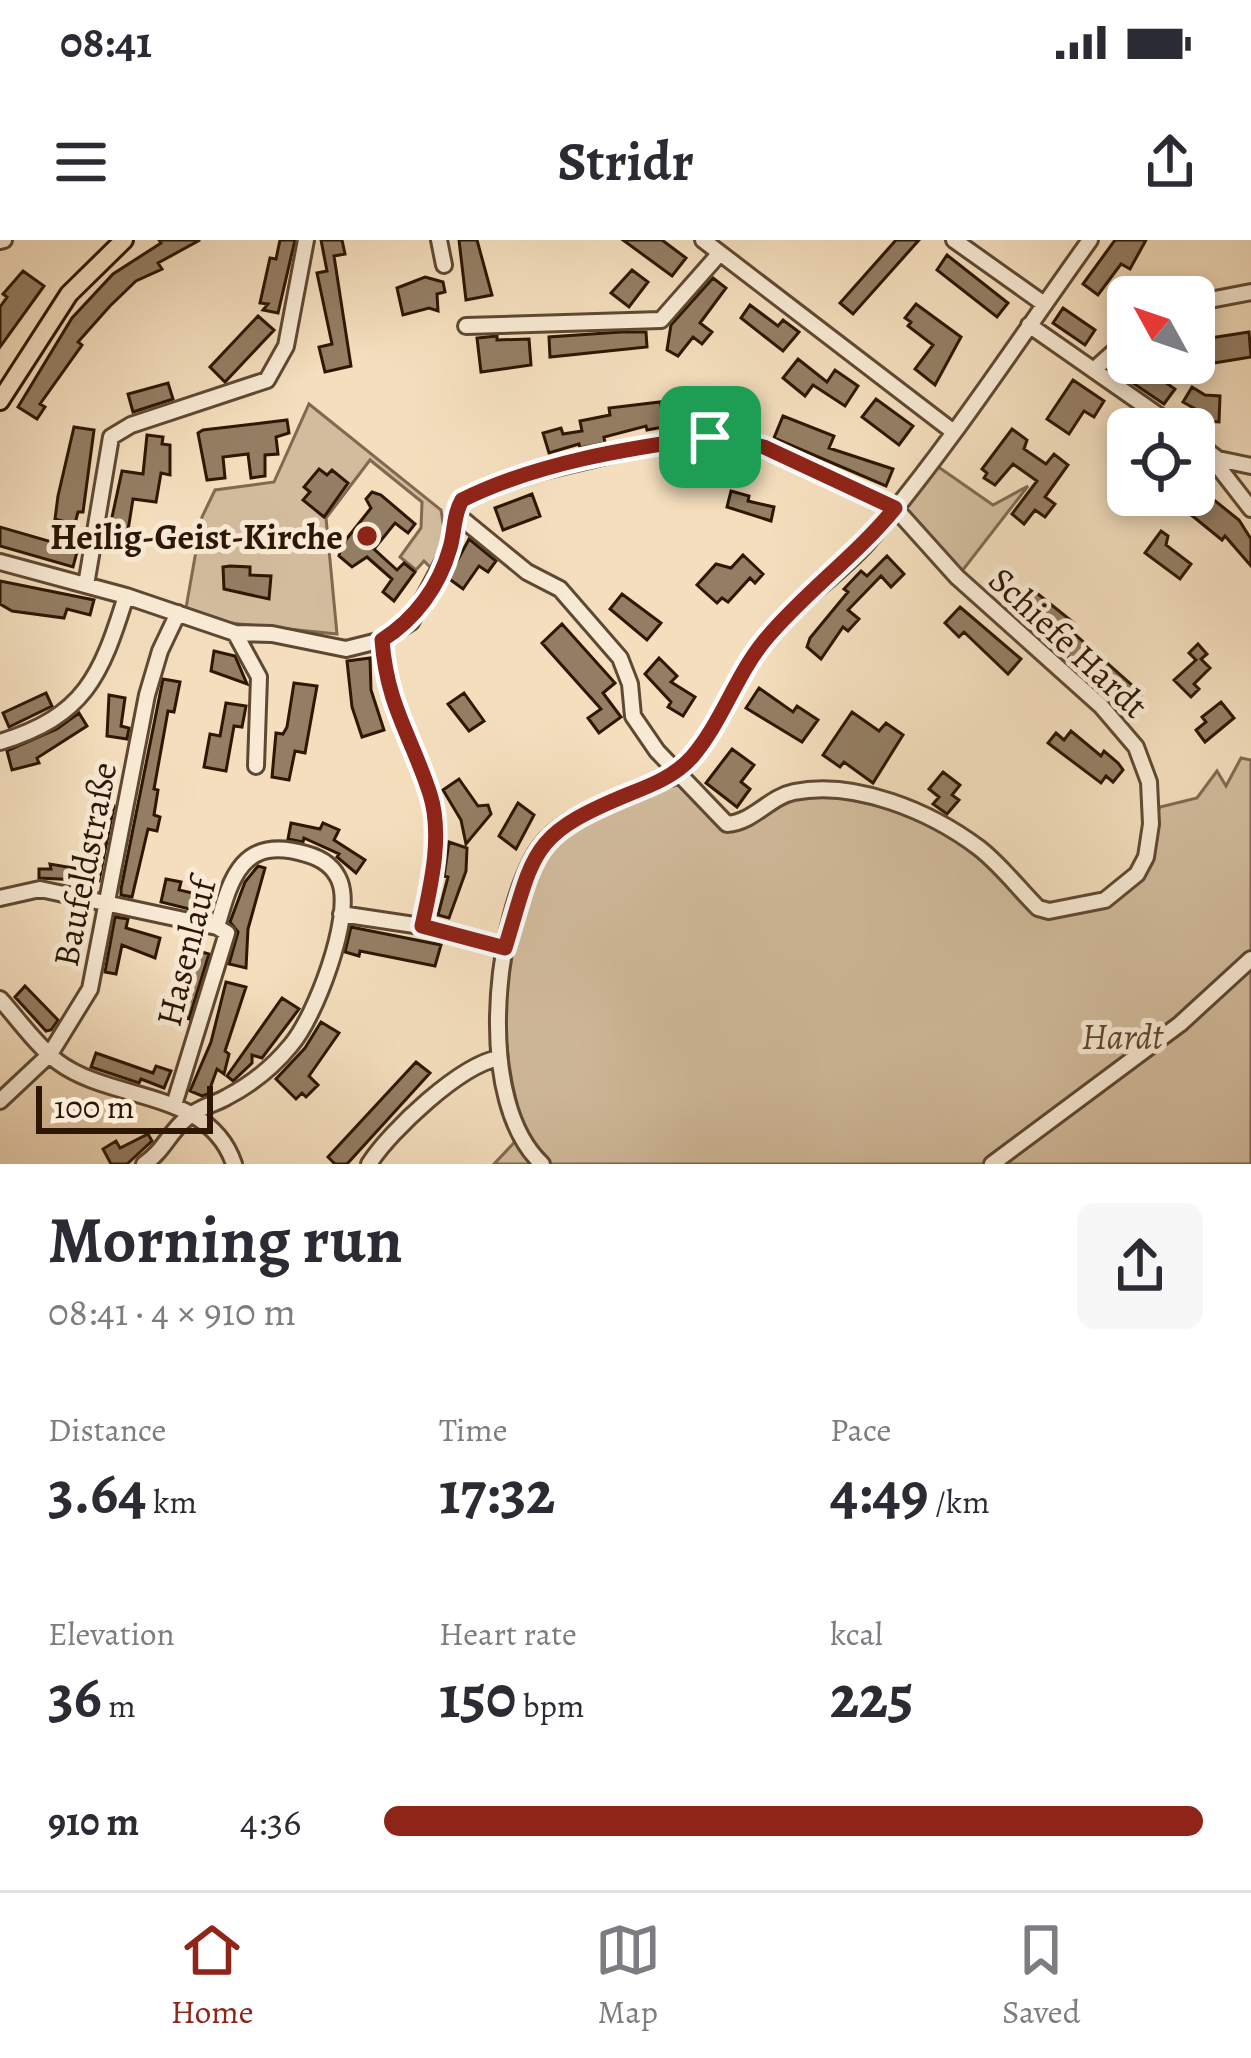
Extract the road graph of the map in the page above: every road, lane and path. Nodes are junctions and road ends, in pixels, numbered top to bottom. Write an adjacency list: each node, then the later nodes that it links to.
1 (124, 240): 16 (main road)
2 (306, 240): 26 (street)
3 (439, 240): 8 (street)
4 (703, 240): 7 (street)
5 (954, 240): 11 (street)
6 (1090, 240): 11 (street)
7 (720, 253): 13 (street); 18 (street)
8 (444, 265)
9 (1251, 292): 10 (street)
10 (1215, 299)
11 (1044, 304): 12 (street)
12 (1029, 325): 15 (street); 18 (street)
13 (466, 326)
14 (1107, 358): 15 (street)
15 (1096, 368): 17 (street)
16 (0, 401)
17 (1150, 408)
18 (951, 430): 22 (street)
19 (1215, 457): 20 (street)
20 (1218, 459): 21 (street); 23 (street)
21 (1251, 466)
22 (895, 508): 24 (street); 33 (street); 33 (street, Schiefe Hardt)
23 (1251, 509)
24 (455, 513): 30 (street); 33 (street)
25 (0, 562): 26 (street)
26 (86, 585): 27 (street)
27 (126, 596): 28 (street); 31 (street)
28 (178, 613): 29 (street); 35 (street, Baufeldstraße)
29 (235, 633): 30 (street); 32 (street)
30 (382, 640): 37 (street)
31 (0, 742)
32 (256, 766)
33 (676, 771): 39 (street)
34 (0, 898): 35 (street)
35 (109, 902): 38 (street); 42 (street, Baufeldstraße)
36 (340, 914): 37 (street); 38 (street, Hasenlauf); 46 (street)
37 (422, 926): 39 (street)
38 (217, 927): 45 (street, Hasenlauf)
39 (505, 948): 43 (street)
40 (1251, 959): 51 (street)
41 (1, 1002): 42 (street)
42 (50, 1054): 44 (street, Baufeldstraße); 45 (street)
43 (500, 1058): 49 (street); 50 (street)
44 (0, 1101)
45 (173, 1105): 46 (street)
46 (190, 1114): 47 (street); 48 (street)
47 (144, 1164)
48 (234, 1164)
49 (369, 1164)
50 (542, 1164)
51 (992, 1164)

